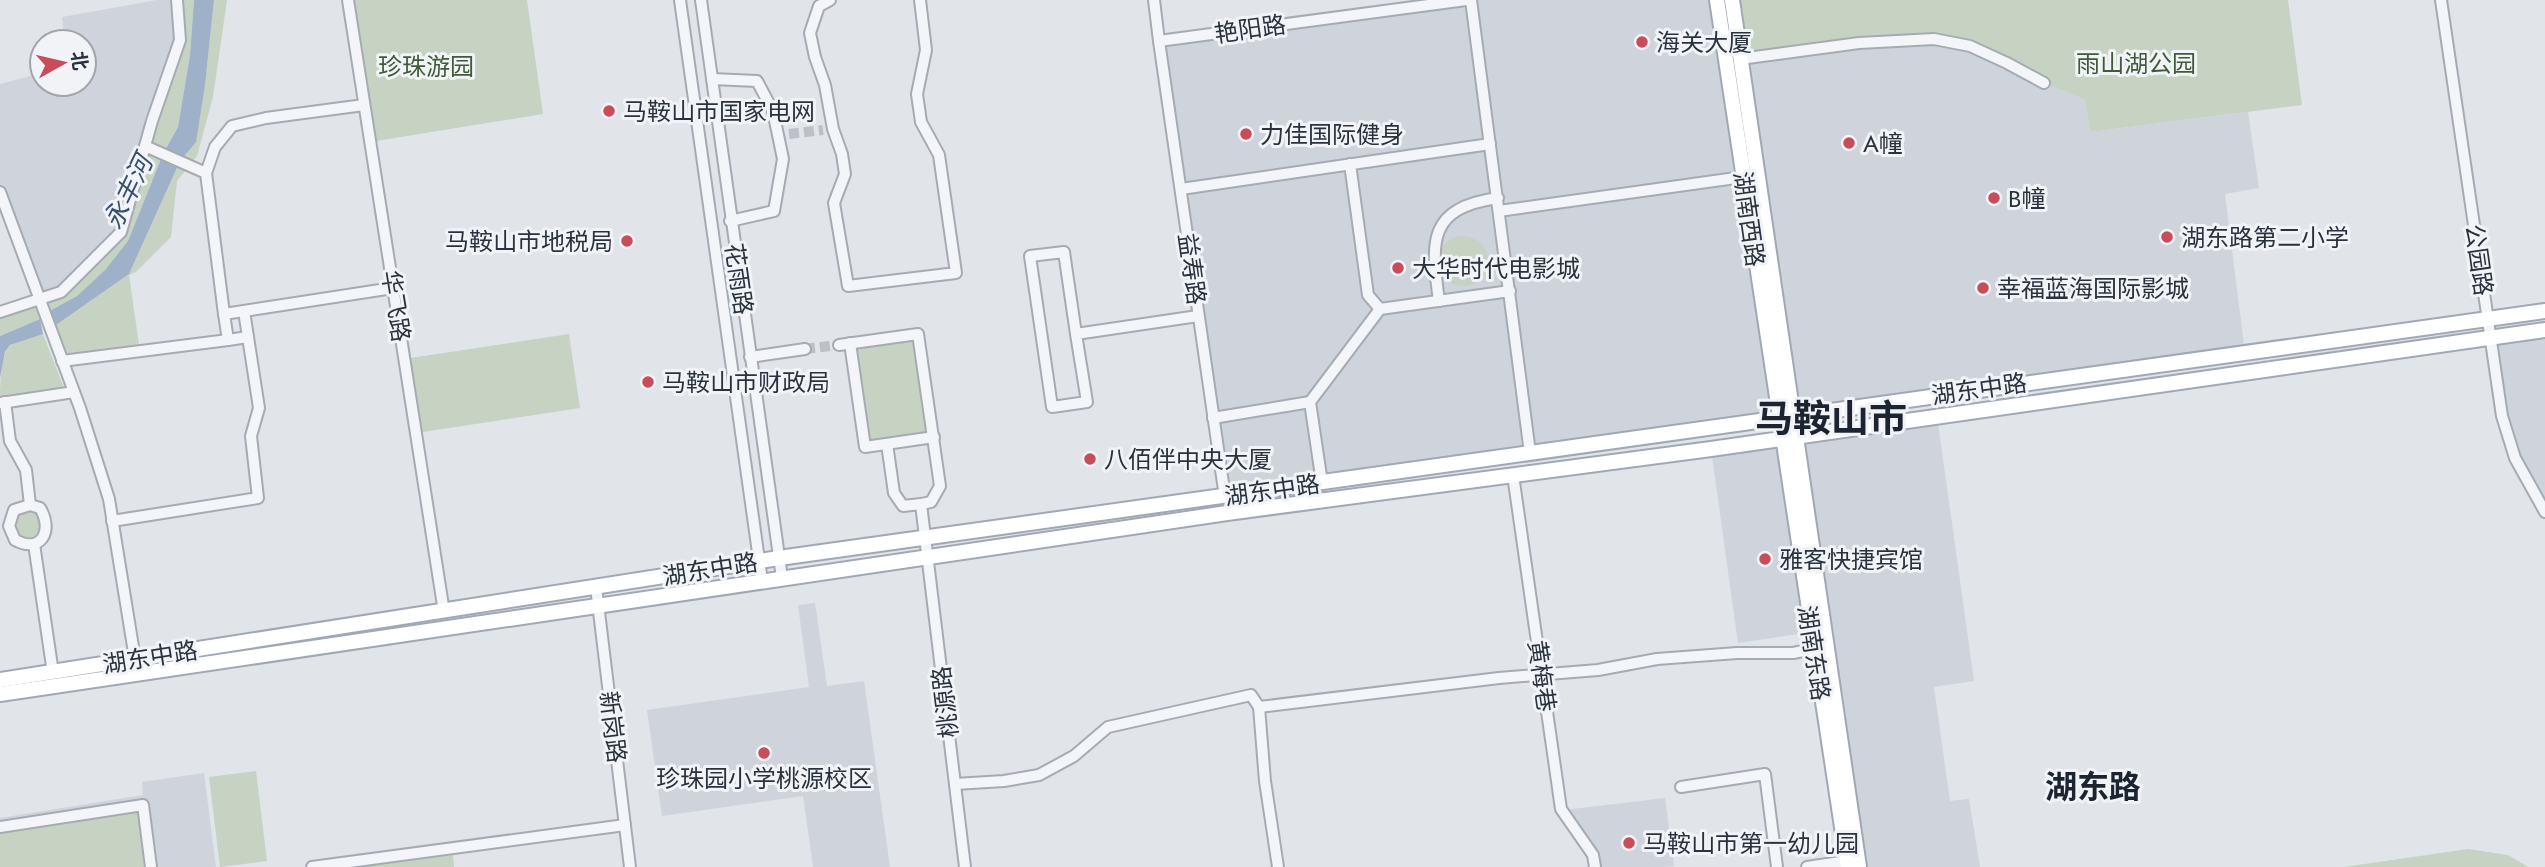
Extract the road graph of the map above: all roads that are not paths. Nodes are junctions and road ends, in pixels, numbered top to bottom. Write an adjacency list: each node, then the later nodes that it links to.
1 (177, 0): 19 (street)
2 (348, 0): 17 (street, 华飞路)
3 (680, 0): 67 (street)
4 (701, 0): 15 (street, 花雨路)
5 (830, 0): 6 (street)
6 (920, 0)
7 (1154, 0): 13 (street)
8 (1466, 0): 13 (street, 艳阳路)
9 (1471, 0): 18 (street)
10 (1717, 0): 22 (main road, 湖南西路)
11 (1731, 0): 14 (main road, 湖南西路)
12 (2441, 0): 38 (street, 公园路)
13 (1159, 41): 23 (street, 益寿路)
14 (1741, 59): 16 (street); 50 (main road, 湖南西路)
15 (712, 79): 27 (street, 花雨路); 27 (street)
16 (2044, 82)
17 (365, 105): 21 (street); 28 (street, 华飞路)
18 (1490, 144): 20 (street); 25 (street)
19 (145, 146): 21 (street); 30 (street)
20 (1350, 164): 23 (street); 32 (street)
21 (206, 173): 36 (street)
22 (1743, 177): 26 (street); 50 (main road, 湖南西路)
23 (1181, 189): 37 (street, 益寿路)
24 (0, 192): 30 (street)
25 (1498, 198): 26 (street); 31 (street)
26 (1499, 211): 29 (street)
27 (730, 220): 45 (street, 花雨路)
28 (393, 288): 33 (street); 72 (street, 华飞路)
29 (1510, 291): 31 (street); 55 (street)
30 (38, 299): 35 (street); 46 (street)
31 (1439, 301): 32 (street)
32 (1380, 309): 48 (street)
33 (244, 311): 36 (street); 41 (street)
34 (2545, 311): 38 (main road, 湖东中路)
35 (0, 312)
36 (224, 314): 43 (street)
37 (1198, 316): 40 (street); 51 (street, 益寿路)
38 (2487, 319): 42 (street, 公园路); 50 (main road, 湖东中路)
39 (2545, 330): 42 (main road, 湖东中路)
40 (1076, 334): 40 (street)
41 (248, 337): 43 (street); 62 (street)
42 (2490, 338): 53 (main road, 湖东中路); 61 (street, 公园路)
43 (228, 340): 46 (street)
44 (805, 349): 45 (street)
45 (750, 357): 66 (street, 花雨路)
46 (62, 361): 47 (street)
47 (74, 392): 49 (street); 62 (street)
48 (1310, 402): 51 (street); 57 (street)
49 (2, 403): 60 (street)
50 (1785, 416): 53 (main road); 55 (main road, 湖东中路)
51 (1213, 418): 58 (street, 益寿路)
52 (934, 437): 54 (street); 54 (street); 59 (street)
53 (1788, 437): 56 (main road, 湖东中路); 73 (main road, 湖南东路); 85 (main road)
54 (887, 444): 59 (street)
55 (1530, 453): 57 (main road, 湖东中路)
56 (1513, 475): 65 (main road, 湖东中路); 77 (street, 黄梅巷)
57 (1322, 483): 58 (main road, 湖东中路)
58 (1225, 497): 63 (main road, 湖东中路)
59 (921, 504): 63 (street, 桃源路)
60 (30, 505): 64 (street); 64 (street)
61 (2545, 512)
62 (112, 521): 74 (street)
63 (925, 538): 65 (street, 桃源路); 66 (main road, 湖东中路)
64 (34, 544): 75 (street)
65 (928, 557): 68 (main road, 湖东中路); 81 (street, 桃源路)
66 (779, 558): 67 (main road, 湖东中路); 68 (street, 花雨路)
67 (760, 561): 69 (street); 70 (main road, 湖东中路)
68 (782, 578): 69 (main road, 湖东中路)
69 (762, 581): 71 (main road, 湖东中路)
70 (596, 587): 71 (street, 新岗路); 72 (main road, 湖东中路)
71 (598, 607): 76 (main road, 湖东中路); 83 (street, 新岗路)
72 (444, 611): 74 (main road, 湖东中路)
73 (1814, 649): 77 (street); 85 (main road, 湖南东路)
74 (135, 660): 75 (main road, 湖东中路); 76 (street)
75 (53, 673): 78 (main road, 湖东中路)
76 (137, 675): 79 (main road, 湖东中路)
77 (1542, 675): 80 (street); 91 (street, 黄梅巷)
78 (0, 680)
79 (0, 694)
80 (1259, 707): 81 (street); 90 (street)
81 (955, 784): 89 (street, 桃源路)
82 (1681, 787): 92 (street)
83 (625, 825): 87 (street); 88 (street, 新岗路)
84 (0, 827): 86 (street)
85 (1851, 865): 93 (street)
86 (150, 867)
87 (312, 867)
88 (630, 867)
89 (965, 867)
90 (1278, 867)
91 (1595, 867)
92 (1777, 867)
93 (1808, 867)

